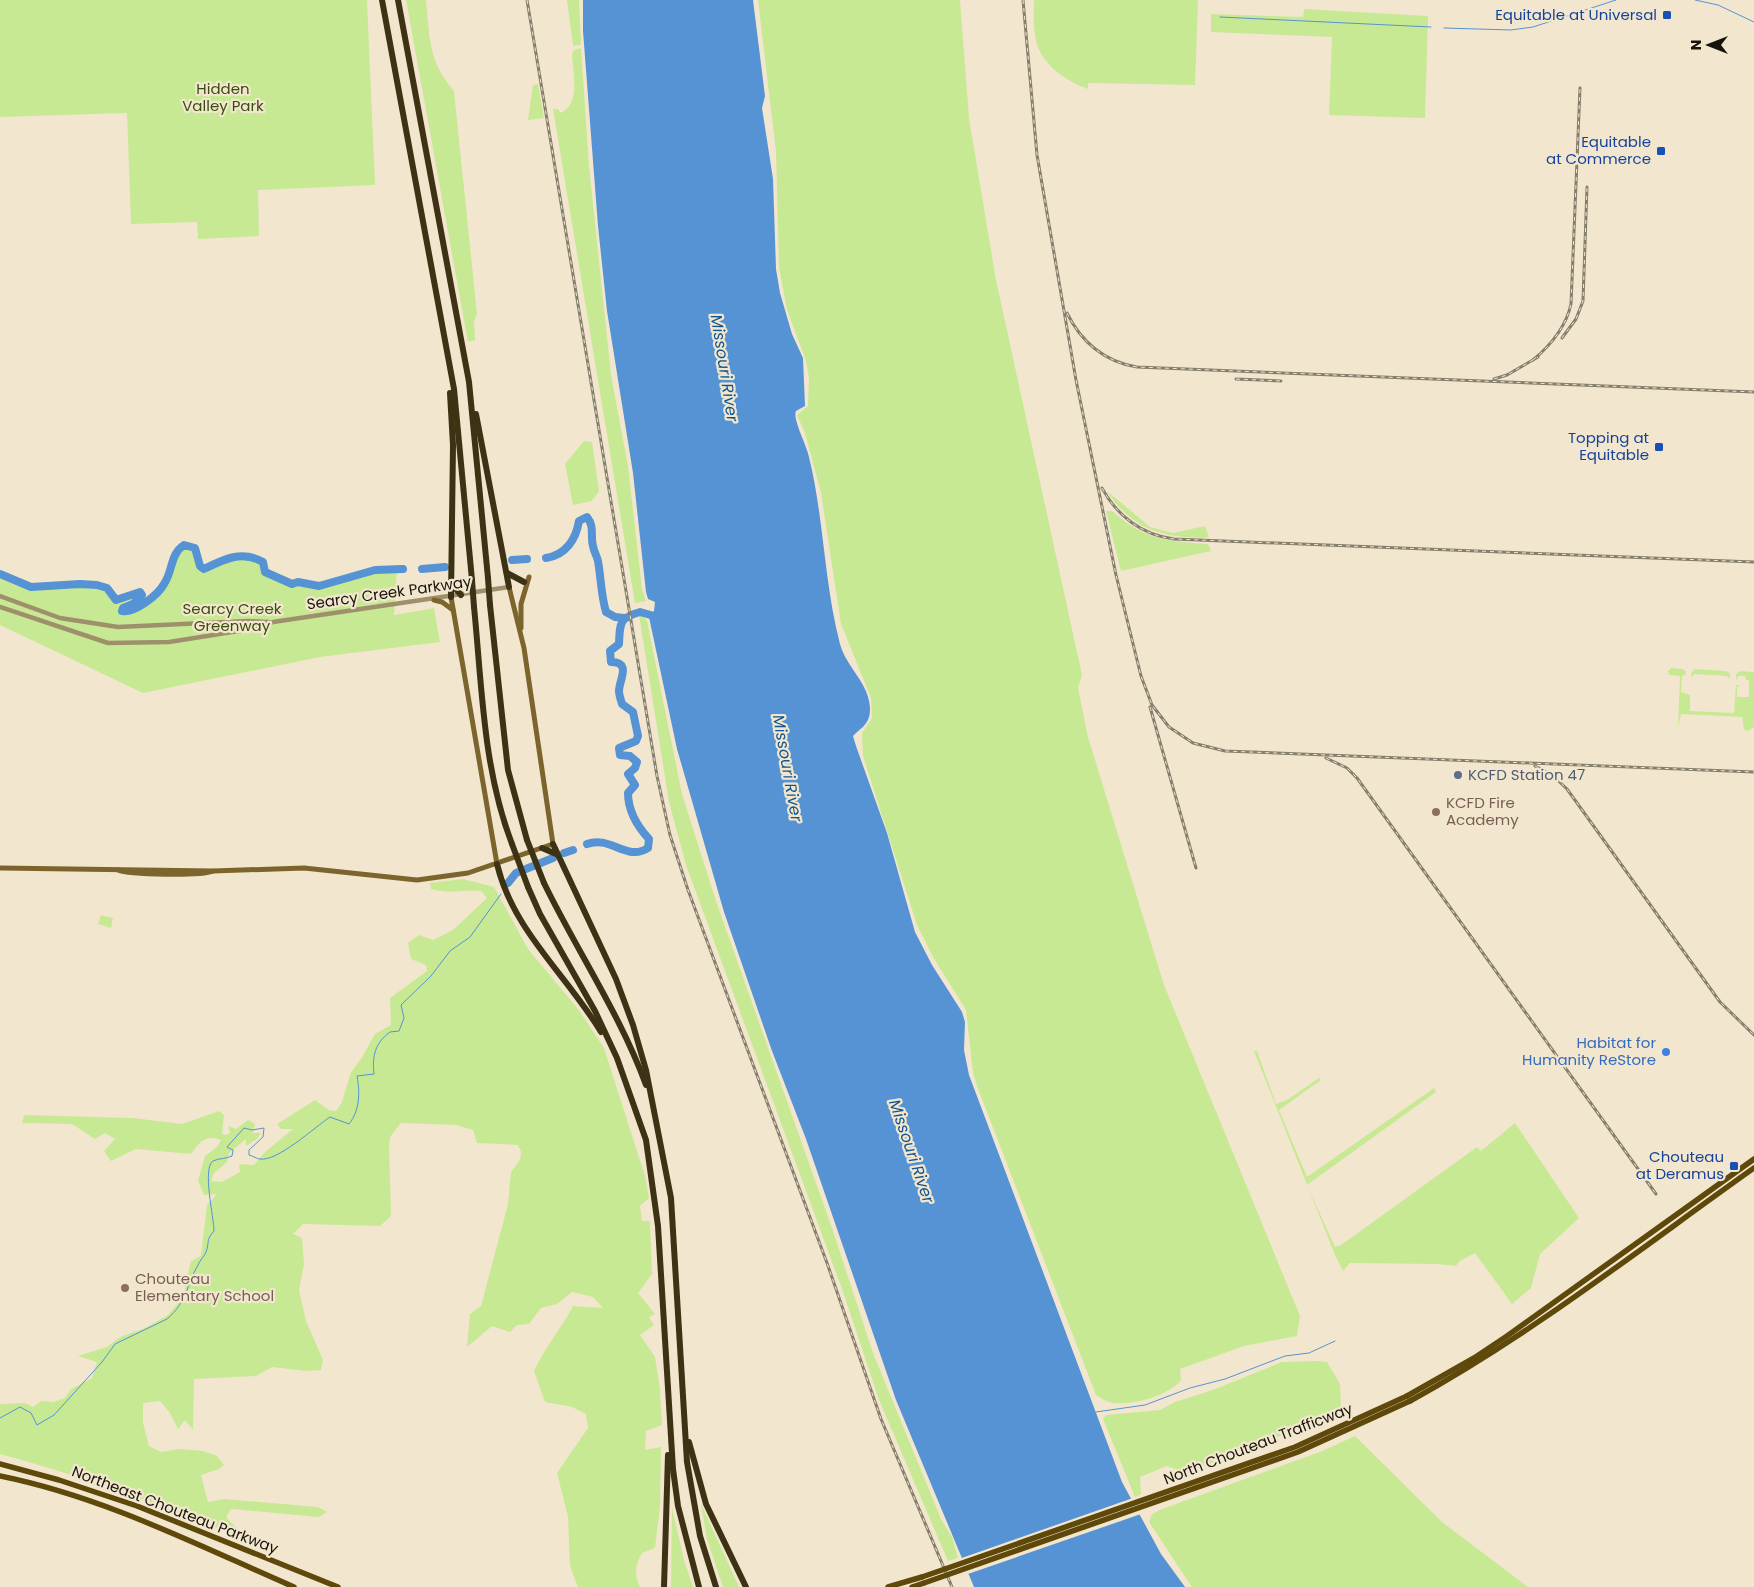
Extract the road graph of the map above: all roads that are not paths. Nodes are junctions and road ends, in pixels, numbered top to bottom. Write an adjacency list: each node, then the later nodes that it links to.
1 (382, 0): 3 (highway)
2 (398, 0): 4 (highway)
3 (448, 352): 7 (highway); 22 (highway, bridge)
4 (472, 404): 5 (highway); 23 (highway, bridge)
5 (507, 573): 6 (highway); 8 (highway)
6 (527, 579): 16 (main road)
7 (451, 582): 10 (highway); 11 (highway)
8 (509, 587): 10 (street, Searcy Creek Parkway); 16 (main road)
9 (0, 596): 15 (street, Searcy Creek Parkway)
10 (461, 596): 11 (street, Searcy Creek Parkway)
11 (451, 597): 12 (street, Searcy Creek Parkway); 14 (main road)
12 (434, 600): 14 (main road); 15 (street, Searcy Creek Parkway)
13 (0, 607): 15 (street, Searcy Creek Parkway)
14 (454, 611): 20 (main road)
15 (273, 622)
16 (522, 636): 17 (main road)
17 (553, 844): 18 (main road); 19 (highway)
18 (542, 848): 19 (highway); 20 (main road)
19 (558, 857): 23 (highway)
20 (497, 864): 21 (main road); 22 (highway)
21 (0, 868)
22 (617, 1058): 28 (highway)
23 (652, 1103): 27 (highway)
24 (1754, 1159): 26 (main road, North Chouteau Trafficway)
25 (1754, 1168): 26 (main road, North Chouteau Trafficway)
26 (1409, 1398): 31 (main road, North Chouteau Trafficway, bridge)
27 (686, 1425): 36 (highway); 37 (highway)
28 (669, 1429): 34 (highway); 35 (highway)
29 (0, 1464): 33 (main road, Northeast Chouteau Parkway)
30 (0, 1476): 32 (main road, Northeast Chouteau Parkway)
31 (923, 1580): 38 (main road, North Chouteau Trafficway); 39 (main road, North Chouteau Trafficway)
32 (294, 1587)
33 (338, 1587)
34 (664, 1587)
35 (699, 1587)
36 (716, 1587)
37 (746, 1587)
38 (888, 1587)
39 (912, 1587)

